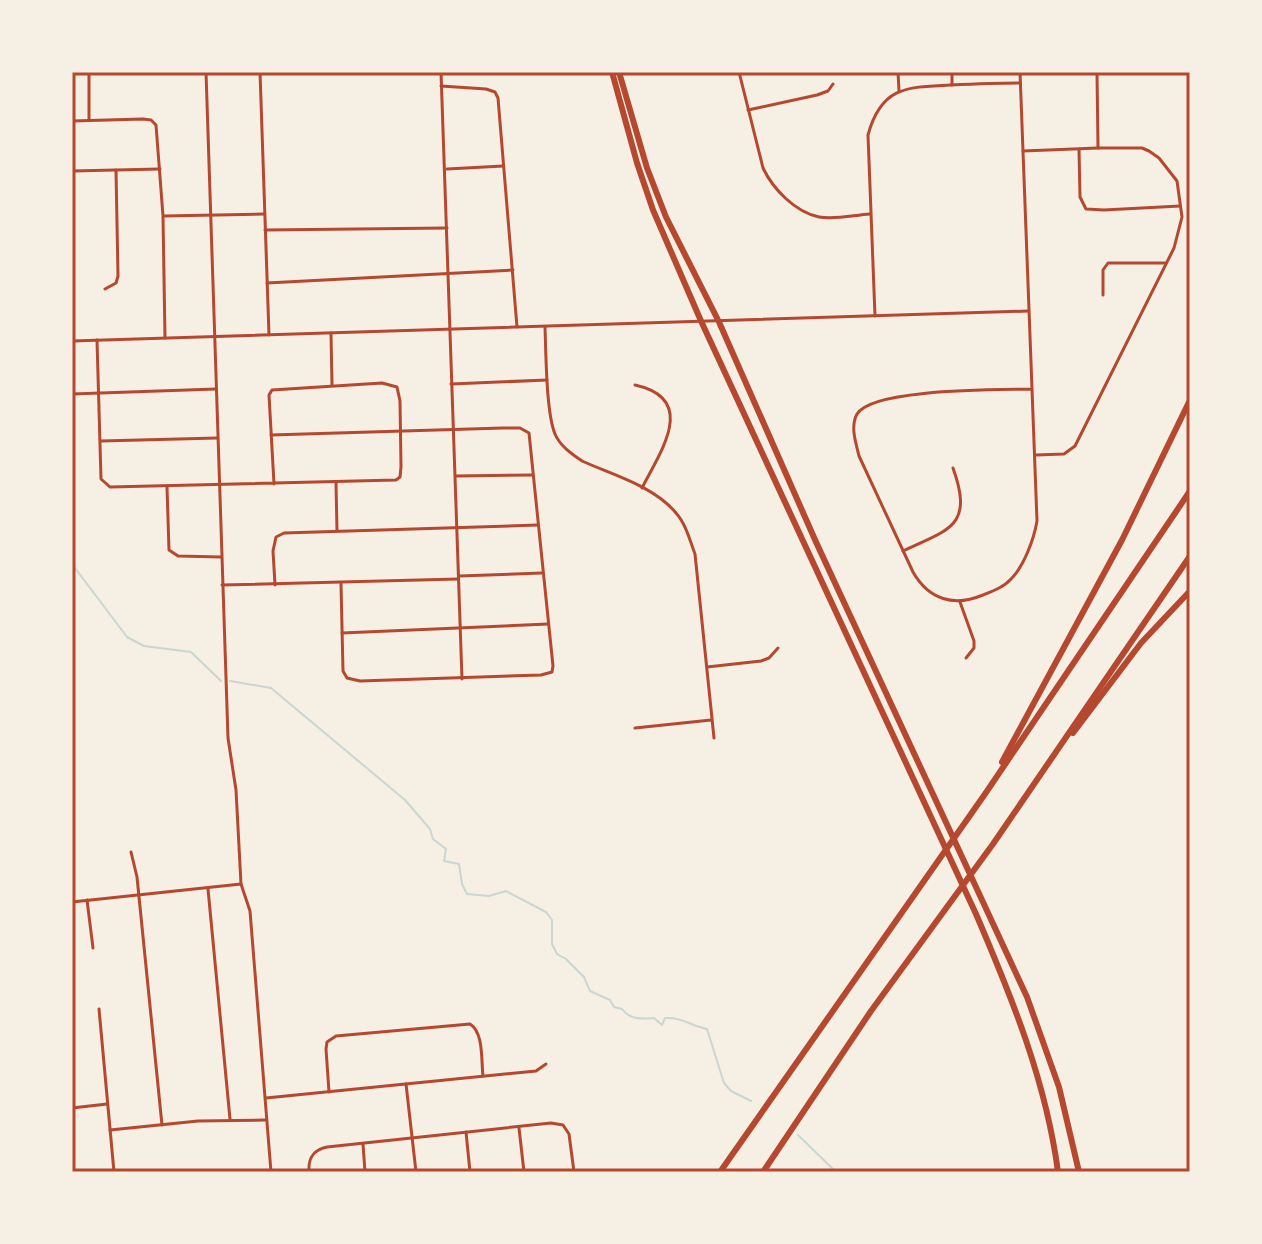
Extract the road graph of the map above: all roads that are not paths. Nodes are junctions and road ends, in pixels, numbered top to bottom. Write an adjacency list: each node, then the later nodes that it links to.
1 (89, 72): 18 (street)
2 (206, 72): 30 (street)
3 (260, 72): 31 (street)
4 (441, 72): 15 (street)
5 (612, 72): 45 (main road)
6 (619, 72): 46 (main road)
7 (739, 72): 17 (street)
8 (898, 72): 16 (street)
9 (952, 72): 14 (street)
10 (1020, 72): 12 (street)
11 (1097, 72): 20 (street)
12 (1020, 83): 14 (street); 22 (street)
13 (833, 84): 17 (street)
14 (952, 85): 16 (street)
15 (441, 86): 23 (street); 26 (street)
16 (899, 91): 32 (street)
17 (748, 110): 32 (street)
18 (89, 120): 19 (street); 24 (street)
19 (72, 121)
20 (1098, 148): 21 (street); 29 (street)
21 (1079, 149): 22 (street); 29 (street)
22 (1023, 151): 43 (street)
23 (503, 166): 26 (street); 37 (street)
24 (160, 169): 25 (street); 33 (street)
25 (116, 170): 27 (street); 41 (street)
26 (446, 170): 34 (street)
27 (72, 171)
28 (72, 197): 40 (street)
29 (1182, 206): 36 (street)
30 (211, 214): 31 (street); 33 (street); 52 (street)
31 (264, 214): 35 (street)
32 (870, 214): 44 (street)
33 (163, 216): 53 (street)
34 (447, 228): 35 (street); 38 (street)
35 (265, 230): 39 (street)
36 (1165, 263): 42 (street); 70 (street)
37 (513, 270): 38 (street); 47 (street)
38 (448, 274): 39 (street); 49 (street)
39 (267, 283): 51 (street)
40 (72, 285)
41 (105, 289)
42 (1103, 295)
43 (1028, 311): 44 (street); 61 (street)
44 (875, 316): 46 (street)
45 (701, 321): 46 (street); 48 (street); 139 (main road)
46 (719, 322): 140 (main road)
47 (517, 327): 48 (street); 49 (street)
48 (545, 327): 56 (street)
49 (449, 330): 50 (street); 57 (street)
50 (331, 333): 51 (street); 58 (street)
51 (269, 335): 52 (street)
52 (214, 337): 53 (street); 60 (street)
53 (165, 338): 54 (street)
54 (97, 340): 55 (street); 62 (street)
55 (72, 341)
56 (547, 380): 57 (street); 78 (street)
57 (451, 384): 65 (street)
58 (332, 385): 66 (street); 67 (street)
59 (635, 385): 78 (street)
60 (216, 389): 62 (street); 68 (street)
61 (1032, 389): 70 (street); 83 (street)
62 (99, 393): 63 (street); 69 (street)
63 (72, 394)
64 (1190, 400): 103 (main road)
65 (453, 431): 66 (street); 72 (street); 73 (street)
66 (401, 432): 67 (street); 74 (street)
67 (271, 435): 75 (street)
68 (217, 438): 69 (street); 76 (street)
69 (101, 441): 77 (street)
70 (1034, 455): 92 (street)
71 (953, 468): 83 (street)
72 (532, 475): 73 (street); 80 (street)
73 (455, 476): 81 (street)
74 (336, 483): 75 (street); 82 (street)
75 (274, 484): 76 (street)
76 (219, 486): 77 (street); 85 (street)
77 (167, 487): 85 (street)
78 (642, 488): 98 (street)
79 (1190, 491): 103 (main road)
80 (538, 525): 81 (street); 86 (street)
81 (457, 526): 82 (street); 87 (street)
82 (337, 531): 90 (street)
83 (903, 551): 92 (street)
84 (1190, 556): 104 (main road)
85 (221, 557): 89 (street)
86 (542, 573): 87 (street); 93 (street)
87 (459, 578): 88 (street); 94 (street)
88 (341, 584): 90 (street); 95 (street)
89 (222, 585): 90 (street); 106 (street)
90 (275, 585)
91 (1190, 591): 104 (main road)
92 (960, 602): 97 (street)
93 (548, 624): 94 (street); 99 (street)
94 (461, 629): 95 (street); 99 (street)
95 (342, 633): 99 (street)
96 (778, 648): 98 (street)
97 (966, 658)
98 (707, 667): 100 (street)
99 (462, 679)
100 (711, 720): 101 (street); 102 (street)
101 (635, 728)
102 (714, 738)
103 (985, 794): 137 (main road)
104 (1019, 804): 138 (main road)
105 (131, 852): 108 (street)
106 (241, 884): 107 (street); 117 (street)
107 (208, 889): 108 (street); 120 (street)
108 (138, 895): 109 (street); 122 (street)
109 (87, 900): 110 (street); 111 (street)
110 (72, 902)
111 (93, 948)
112 (99, 1009): 118 (street)
113 (546, 1064): 114 (street)
114 (483, 1076): 115 (street); 116 (street)
115 (406, 1084): 116 (street); 126 (street)
116 (329, 1092): 117 (street)
117 (266, 1098): 121 (street)
118 (107, 1104): 119 (street); 124 (street)
119 (72, 1108)
120 (230, 1119): 121 (street); 122 (street)
121 (267, 1120): 128 (street)
122 (162, 1125): 124 (street)
123 (519, 1127): 125 (street); 135 (street); 136 (street)
124 (110, 1130): 129 (street)
125 (466, 1132): 126 (street); 134 (street)
126 (412, 1138): 127 (street); 133 (street)
127 (362, 1143): 131 (street); 132 (street)
128 (271, 1171): 130 (street)
129 (114, 1172)
130 (257, 1172)
131 (309, 1172)
132 (365, 1172)
133 (416, 1172)
134 (470, 1172)
135 (524, 1172)
136 (574, 1172)
137 (720, 1172)
138 (763, 1172)
139 (1058, 1172)
140 (1079, 1172)

